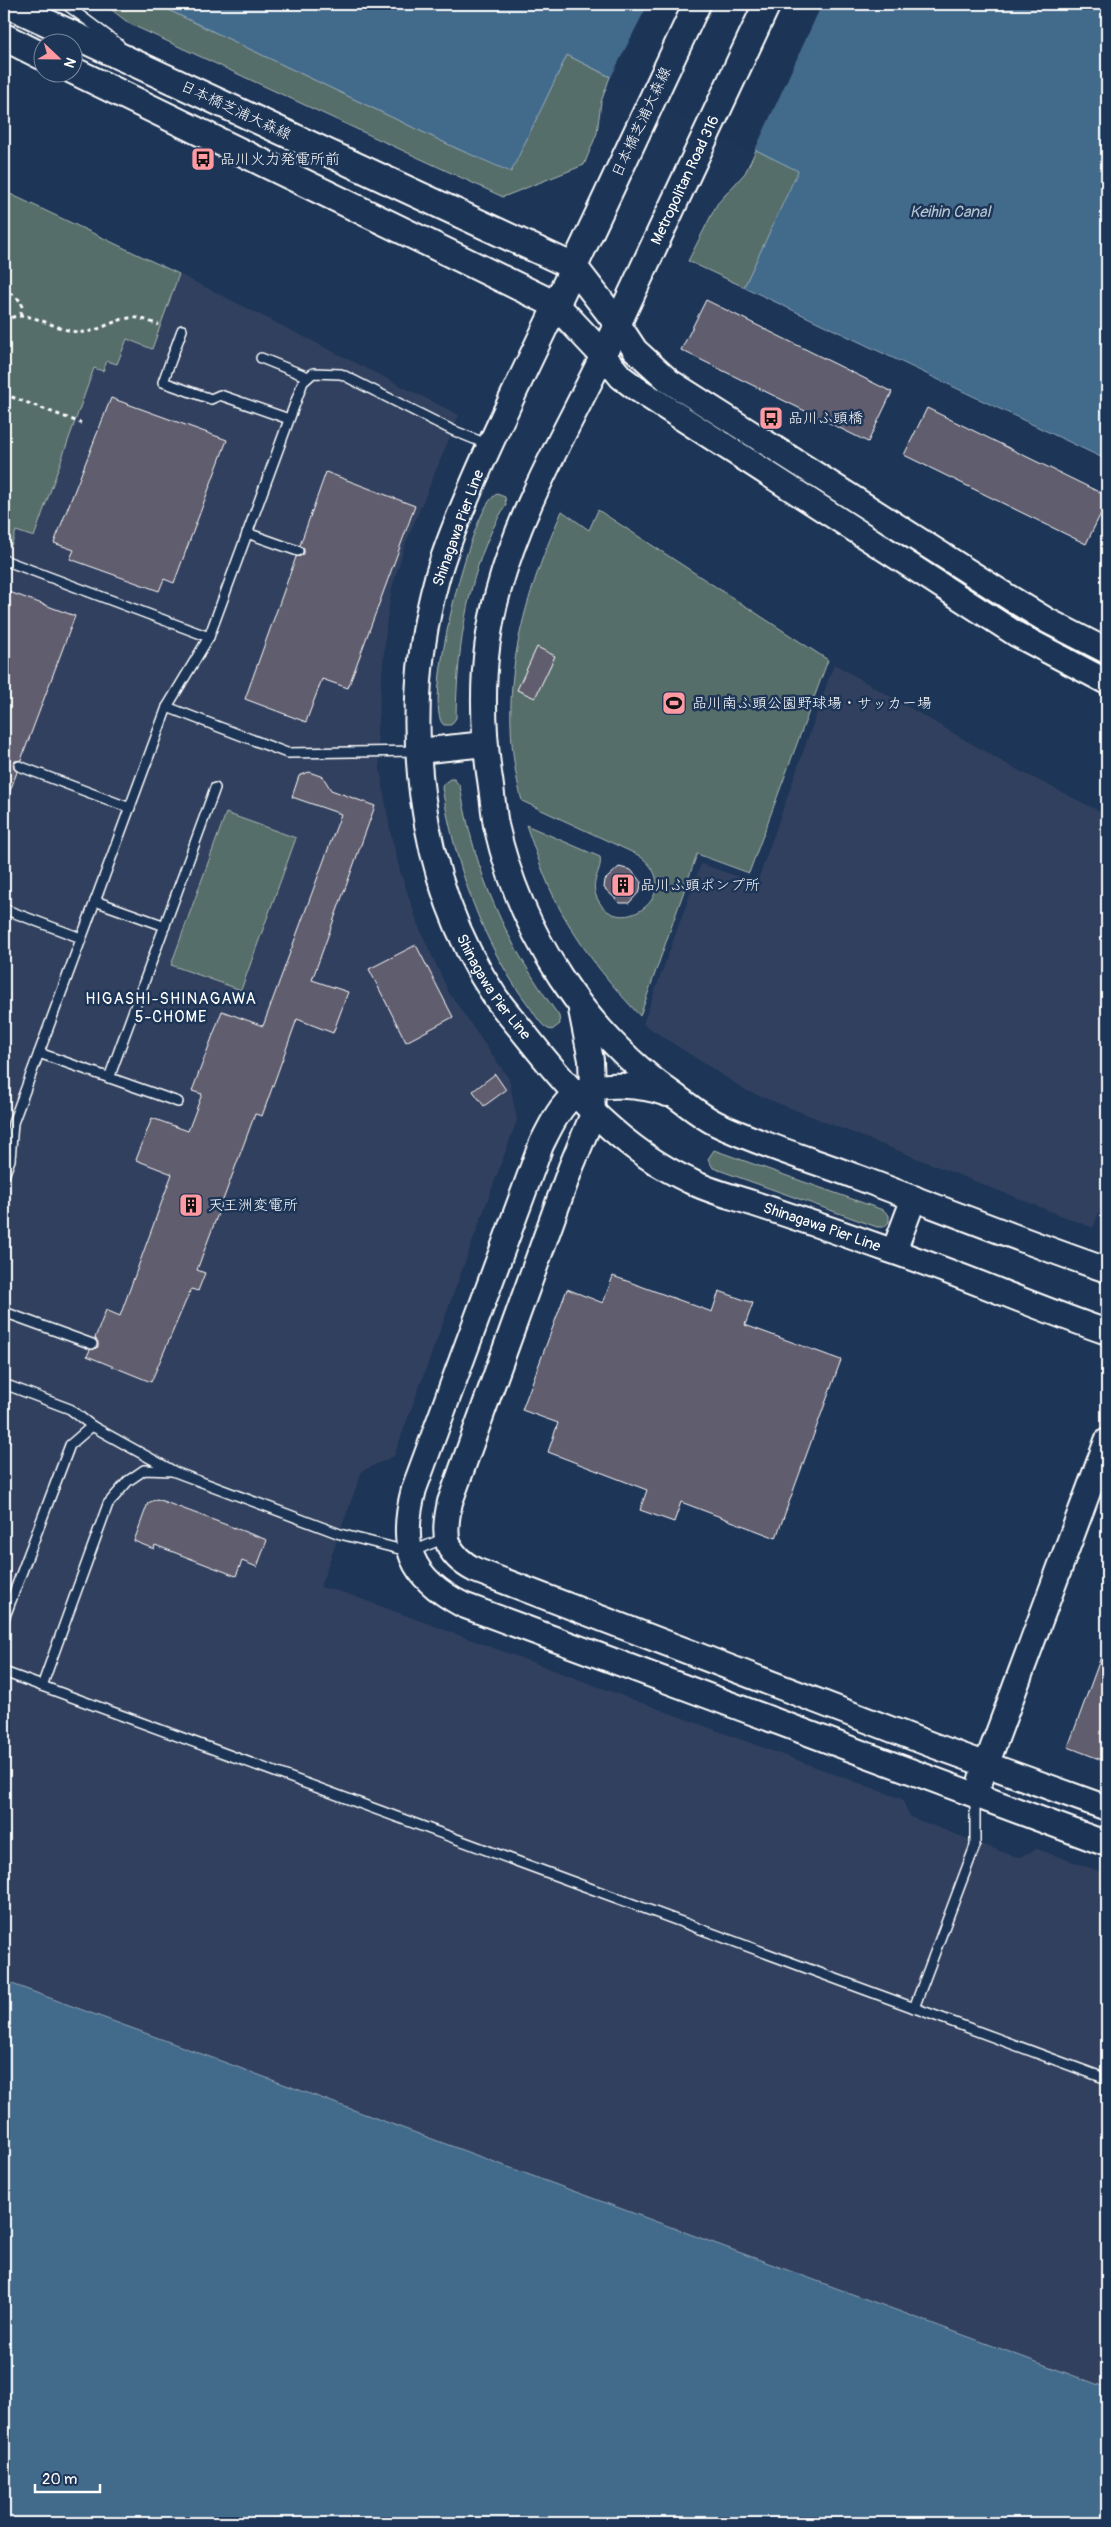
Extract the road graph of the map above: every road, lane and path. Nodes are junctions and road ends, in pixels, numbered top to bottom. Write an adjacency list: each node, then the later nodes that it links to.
1 (65, 4): 7 (lane)
2 (697, 4): 9 (main road, 日本橋芝浦大森線)
3 (767, 4): 14 (main road, Metropolitan Road 316)
4 (15, 6): 7 (main road, 日本橋芝浦大森線)
5 (4, 37): 6 (main road)
6 (32, 51)
7 (159, 74): 9 (main road, 日本橋芝浦大森線)
8 (82, 75): 11 (main road)
9 (574, 267): 11 (main road); 14 (main road, 日本橋芝浦大森線)
10 (4, 288): 12 (path)
11 (556, 305): 17 (main road); 23 (street, Shinagawa Pier Line)
12 (21, 315): 13 (path); 15 (path)
13 (4, 321)
14 (618, 324): 17 (main road, Metropolitan Road 316); 28 (street)
15 (159, 325)
16 (182, 330): 21 (lane)
17 (603, 355): 29 (street); 31 (street)
18 (261, 358): 19 (lane)
19 (308, 377): 21 (lane); 23 (lane)
20 (4, 394): 22 (path)
21 (289, 420): 24 (lane)
22 (81, 423)
23 (490, 445): 32 (street, Shinagawa Pier Line)
24 (247, 533): 25 (lane); 27 (lane)
25 (298, 551)
26 (4, 560): 27 (lane)
27 (209, 637): 30 (lane)
28 (1107, 651)
29 (1107, 682)
30 (167, 707): 32 (lane); 35 (lane)
31 (485, 744): 32 (street); 40 (street)
32 (419, 751): 43 (street, Shinagawa Pier Line)
33 (19, 766): 35 (lane)
34 (215, 788): 38 (lane)
35 (130, 808): 36 (lane)
36 (95, 901): 38 (lane); 39 (lane)
37 (4, 909): 39 (lane)
38 (165, 926): 42 (lane)
39 (81, 938): 41 (lane)
40 (580, 1006): 43 (street); 44 (street)
41 (39, 1053): 42 (lane); 48 (lane)
42 (109, 1078): 45 (lane)
43 (584, 1092): 44 (street); 46 (street, Shinagawa Pier Line); 61 (street)
44 (683, 1101): 50 (street)
45 (178, 1102)
46 (593, 1114): 51 (street, Shinagawa Pier Line); 60 (street)
47 (4, 1119): 48 (lane)
48 (13, 1123): 49 (lane)
49 (4, 1176)
50 (914, 1198): 51 (street); 52 (street)
51 (894, 1252): 54 (street, Shinagawa Pier Line)
52 (1107, 1270)
53 (4, 1312): 55 (lane)
54 (1107, 1332)
55 (92, 1344)
56 (4, 1384): 57 (lane)
57 (92, 1426): 59 (lane); 62 (lane)
58 (1107, 1441): 65 (street)
59 (175, 1472): 61 (lane); 64 (lane)
60 (446, 1538): 61 (lane); 65 (street)
61 (411, 1552): 66 (street)
62 (4, 1619)
63 (4, 1672): 64 (lane)
64 (42, 1686): 69 (lane)
65 (985, 1764): 66 (street); 67 (street)
66 (975, 1795): 68 (street); 69 (lane)
67 (1107, 1808)
68 (1107, 1844)
69 (914, 2008): 70 (lane)
70 (1107, 2080)

